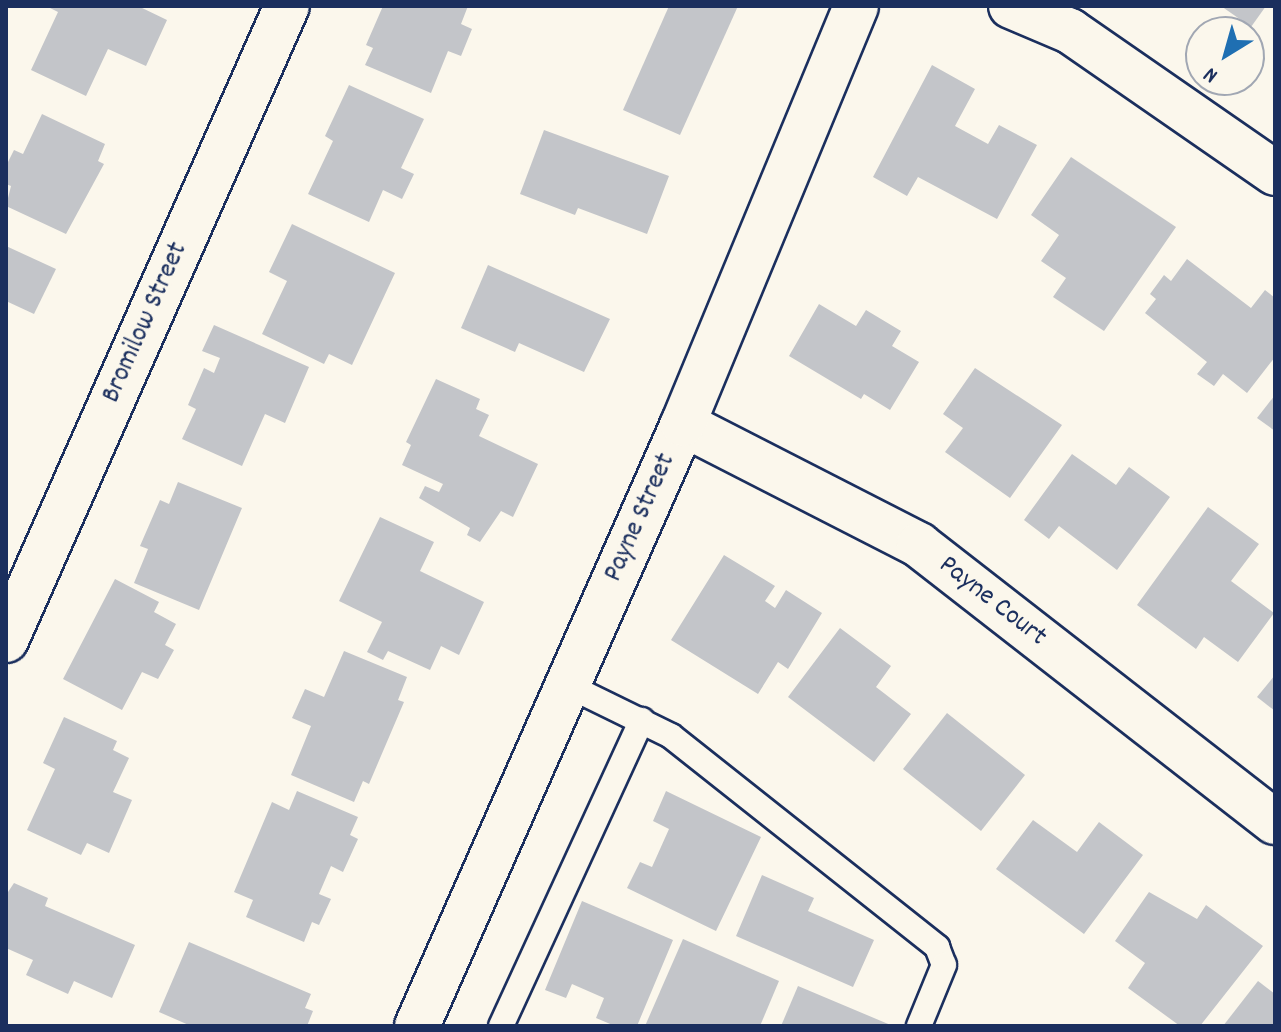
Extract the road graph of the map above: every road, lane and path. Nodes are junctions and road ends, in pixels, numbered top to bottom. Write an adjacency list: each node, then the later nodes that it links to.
1 (287, 6): 6 (street, Bromilow Street)
2 (856, 6): 5 (street, Payne Street)
3 (1011, 6): 4 (street)
4 (1275, 173)
5 (683, 424): 7 (street, Payne Street); 9 (street, Payne Court)
6 (6, 640)
7 (567, 685): 8 (lane); 10 (street, Payne Street)
8 (642, 720): 11 (lane); 12 (lane)
9 (1275, 822)
10 (423, 1024)
11 (501, 1026)
12 (919, 1026)

